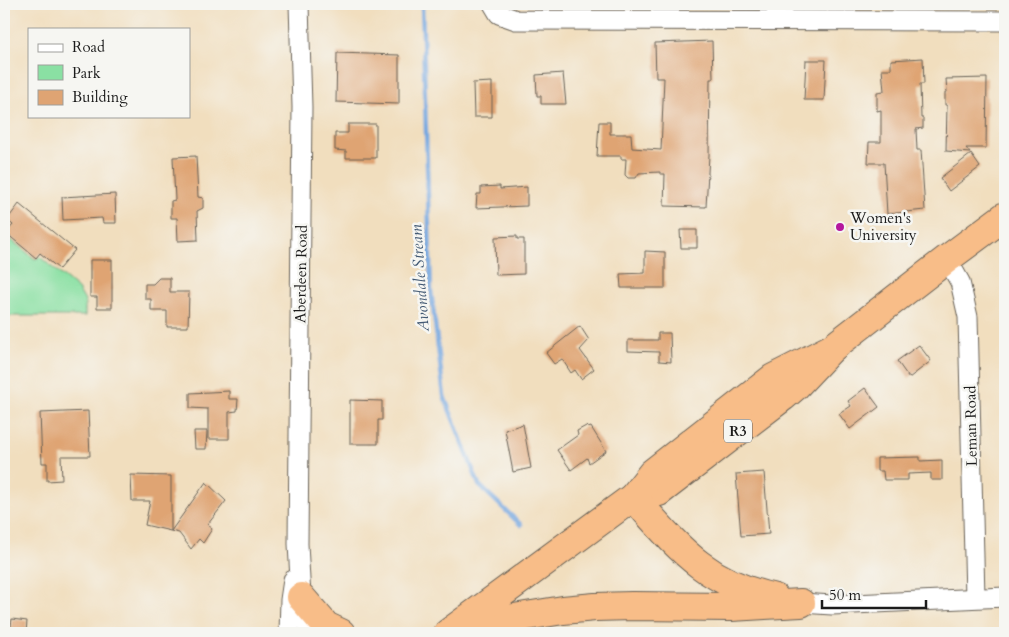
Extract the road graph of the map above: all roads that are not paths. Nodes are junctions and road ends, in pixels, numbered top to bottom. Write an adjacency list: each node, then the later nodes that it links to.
1 (299, 8): 7 (street, Aberdeen Road)
2 (496, 9): 3 (street)
3 (1005, 22)
4 (1005, 216): 5 (highway, R3)
5 (947, 259): 6 (highway, R3); 9 (street, Leman Road)
6 (633, 497): 11 (highway); 12 (highway, R3)
7 (298, 544): 8 (street, Aberdeen Road); 13 (street, Aberdeen Road)
8 (301, 597): 14 (street, Aberdeen Road); 15 (highway)
9 (975, 597): 10 (street); 11 (street)
10 (1005, 597)
11 (801, 603): 12 (highway)
12 (452, 630)
13 (289, 633)
14 (309, 633)
15 (341, 633)

